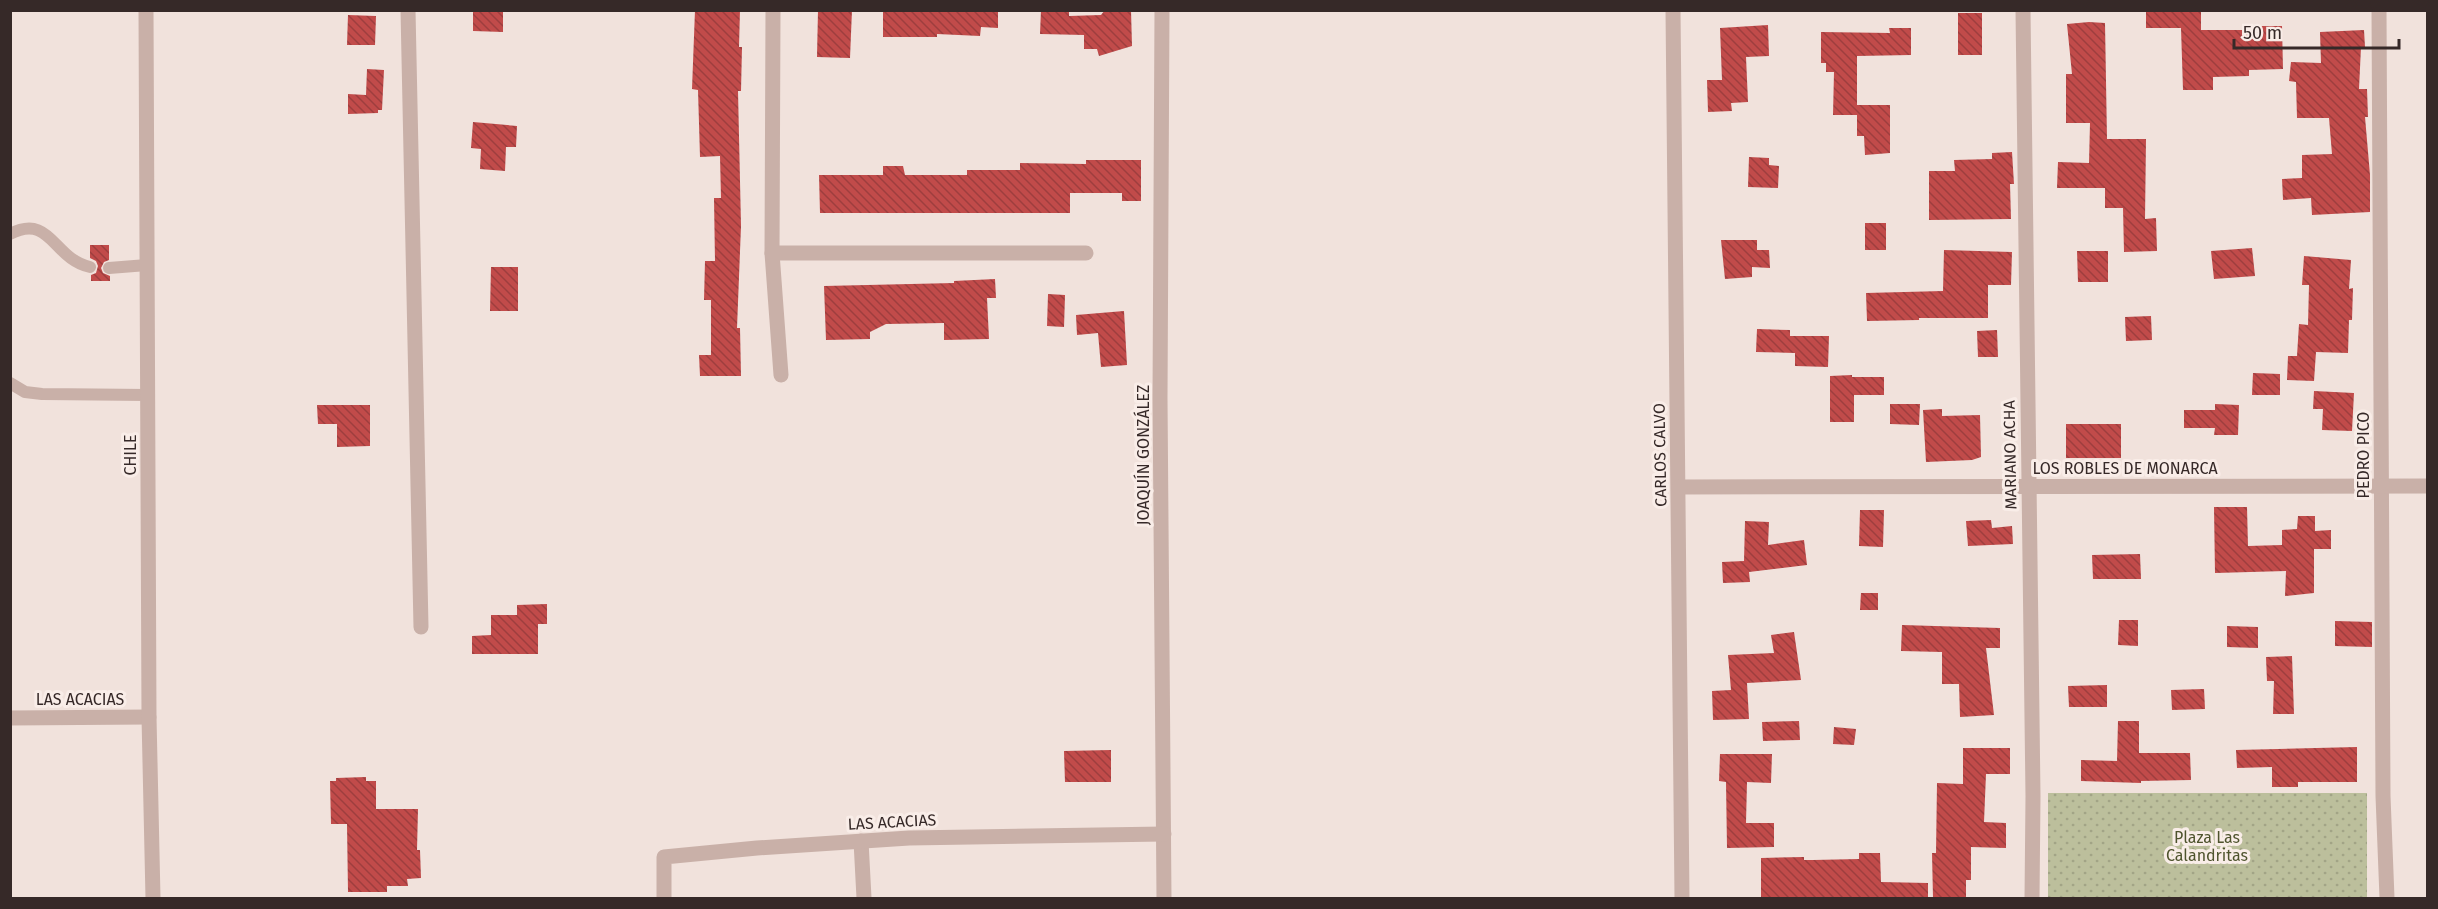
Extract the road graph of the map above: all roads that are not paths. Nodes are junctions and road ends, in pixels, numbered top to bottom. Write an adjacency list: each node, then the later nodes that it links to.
1 (147, 10): 11 (street, CHILE)
2 (408, 10): 21 (street)
3 (773, 10): 9 (street)
4 (1162, 10): 24 (street, JOAQUÍN GONZÁLEZ)
5 (1673, 10): 20 (street, CARLOS CALVO)
6 (2023, 10): 17 (street, MARIANO ACHA)
7 (2379, 10): 18 (street, PEDRO PICO)
8 (10, 234): 12 (lane)
9 (771, 253): 10 (street); 14 (street)
10 (1086, 253)
11 (147, 265): 13 (lane); 16 (street, CHILE)
12 (90, 267)
13 (109, 268)
14 (781, 375)
15 (12, 386): 16 (lane)
16 (148, 395): 23 (street, CHILE)
17 (2028, 486): 18 (street, LOS ROBLES DE MONARCA); 20 (street, LOS ROBLES DE MONARCA); 31 (street, MARIANO ACHA)
18 (2381, 486): 19 (street, LOS ROBLES DE MONARCA); 32 (street, PEDRO PICO)
19 (2427, 486)
20 (1679, 487): 30 (street, CARLOS CALVO)
21 (421, 627)
22 (10, 717): 23 (street, LAS ACACIAS)
23 (149, 717): 26 (street, CHILE)
24 (1164, 834): 25 (street, LAS ACACIAS); 29 (street, JOAQUÍN GONZÁLEZ)
25 (861, 841): 27 (street, LAS ACACIAS); 28 (street)
26 (153, 898)
27 (664, 898)
28 (864, 898)
29 (1164, 898)
30 (1682, 898)
31 (2032, 898)
32 (2387, 898)

